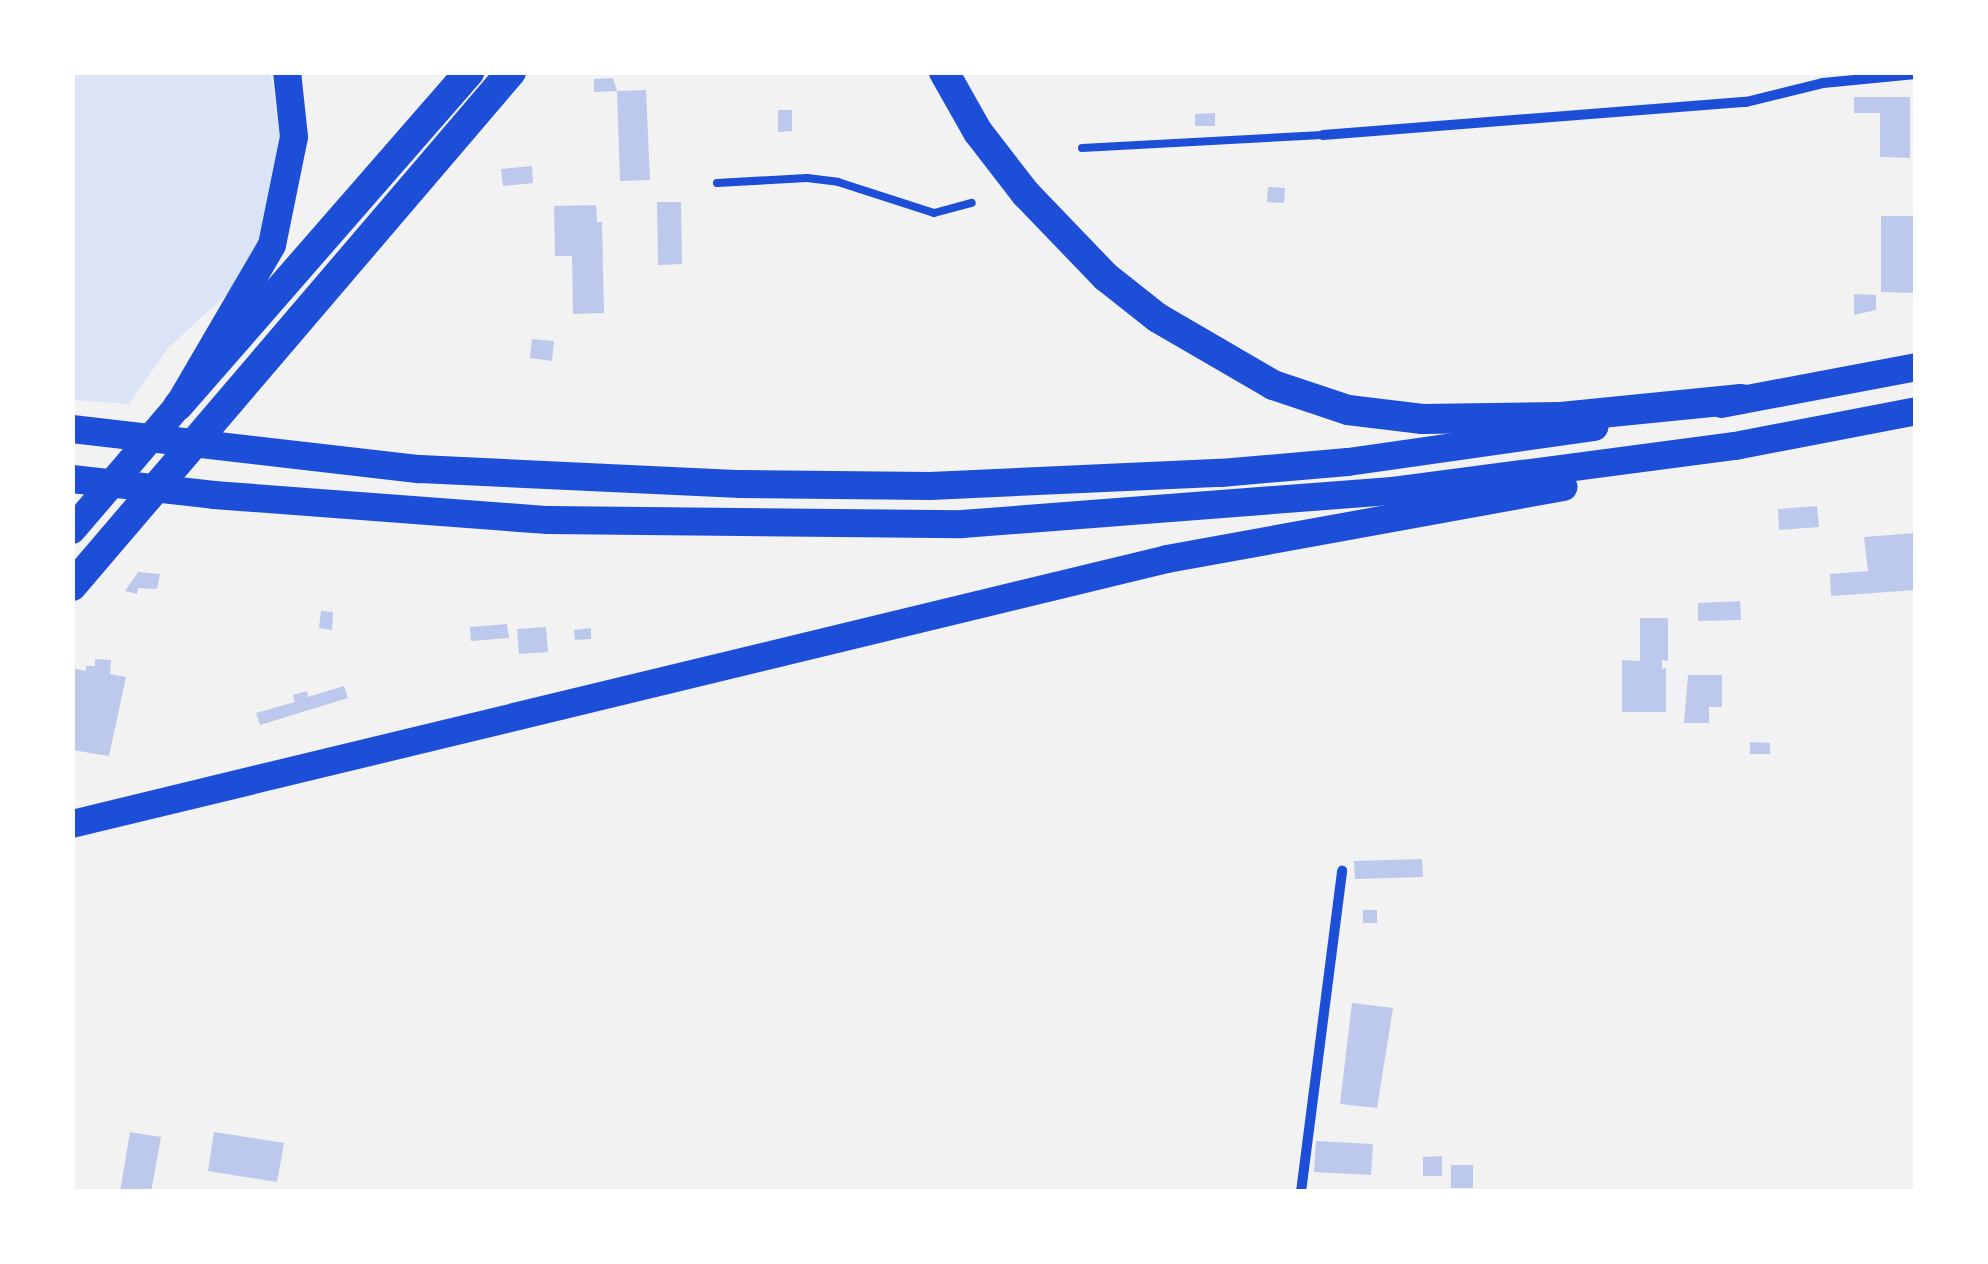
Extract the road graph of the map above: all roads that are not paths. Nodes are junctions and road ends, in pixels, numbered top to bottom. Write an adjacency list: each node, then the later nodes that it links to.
1 (287, 72): 12 (highway)
2 (469, 72): 12 (highway)
3 (512, 72): 18 (highway)
4 (944, 72): 11 (highway)
5 (1916, 74): 6 (street)
6 (1322, 135): 7 (lane)
7 (1082, 148)
8 (717, 183): 9 (lane)
9 (972, 202)
10 (1916, 367): 11 (highway)
11 (1740, 400): 14 (highway)
12 (178, 406): 17 (highway)
13 (1916, 410): 15 (highway)
14 (72, 430)
15 (1735, 446): 16 (highway); 19 (highway)
16 (72, 479)
17 (72, 530)
18 (72, 586)
19 (72, 824)
20 (1342, 871): 21 (street)
21 (1301, 1192)

